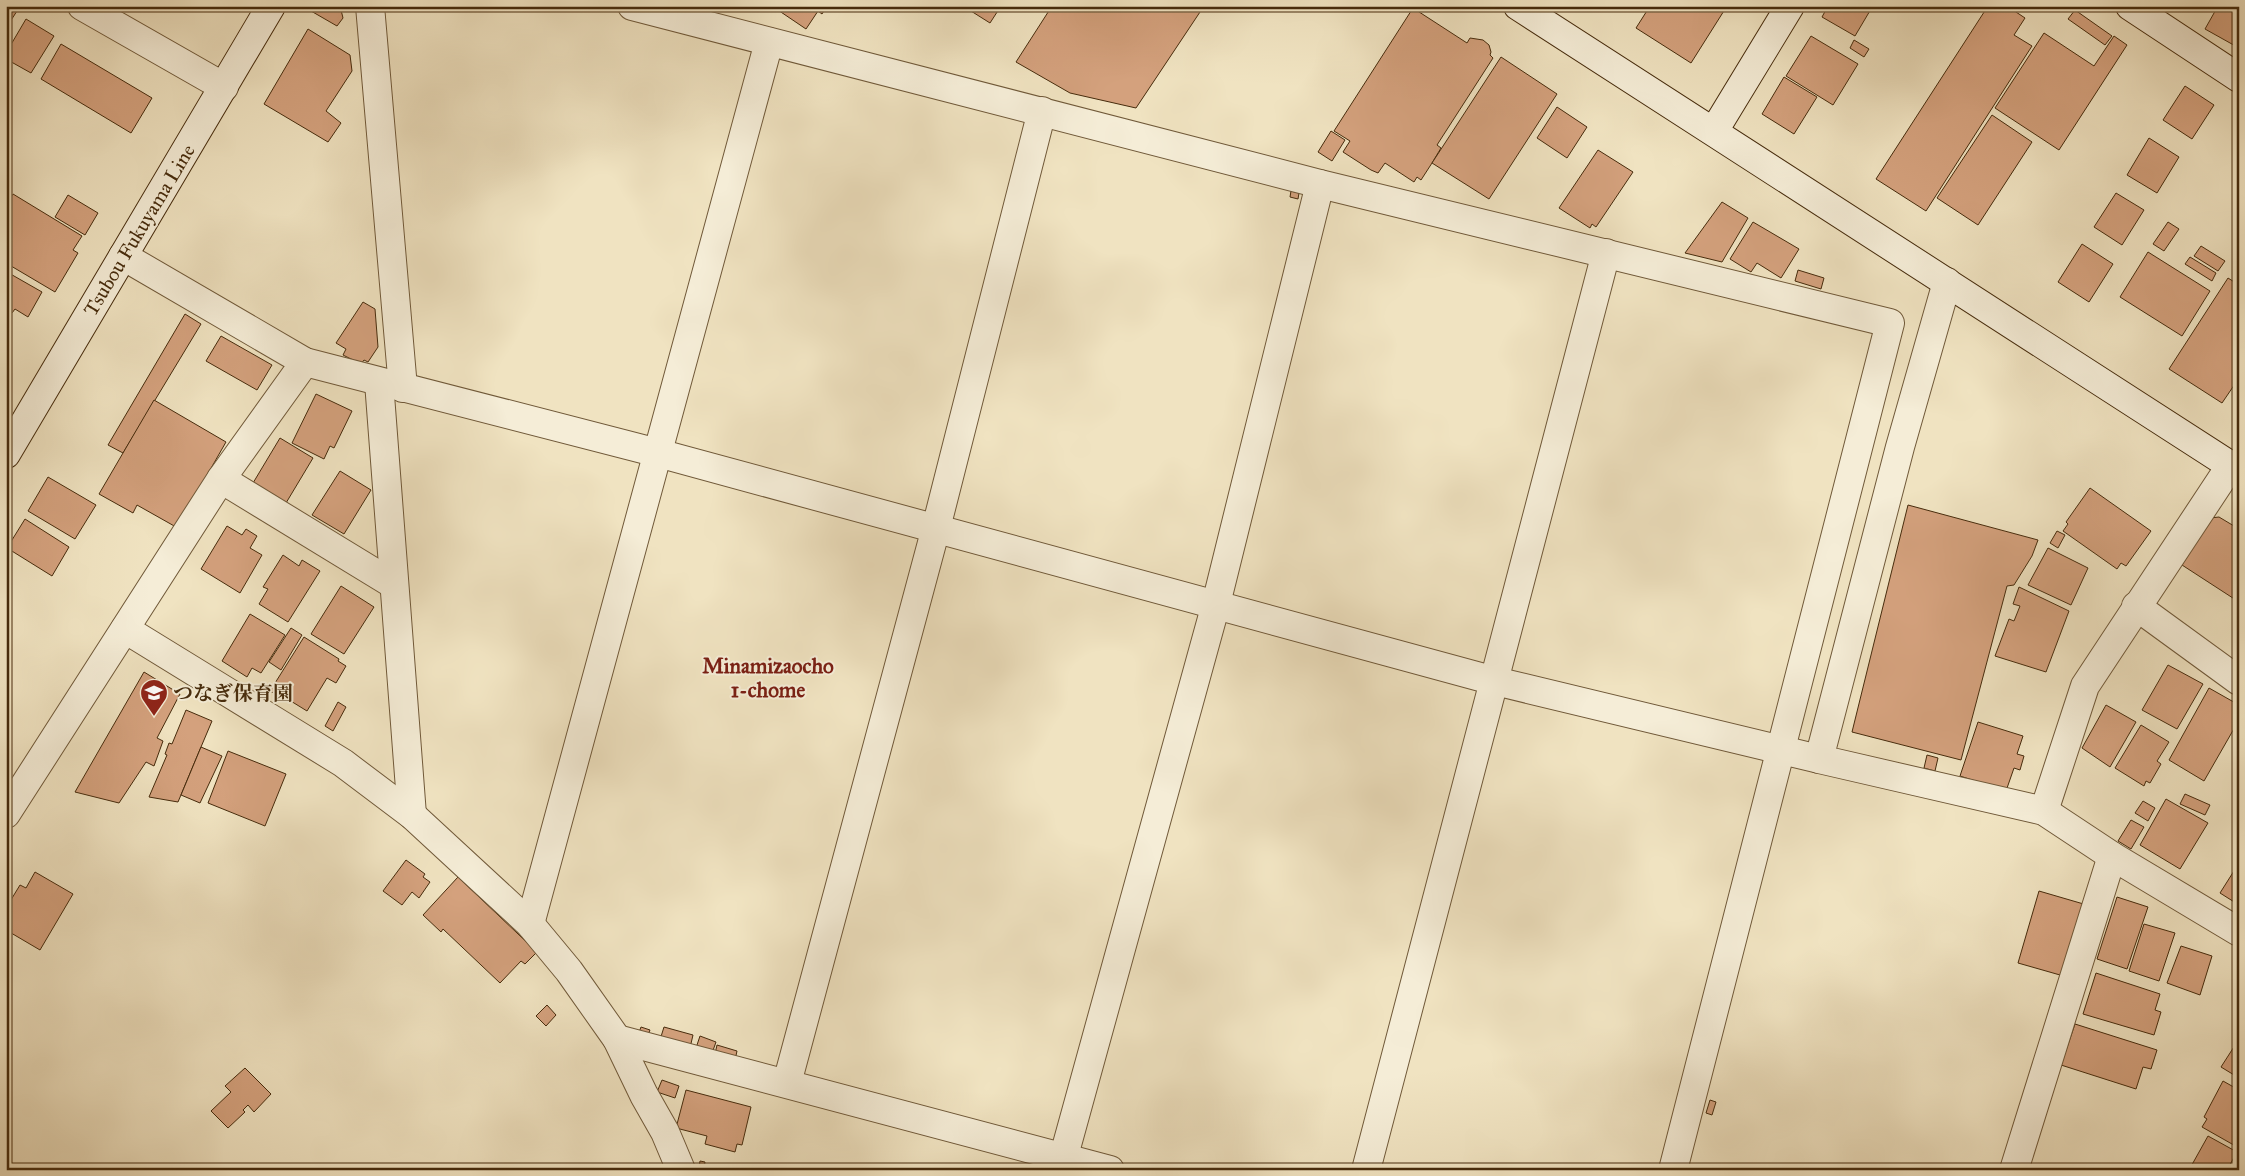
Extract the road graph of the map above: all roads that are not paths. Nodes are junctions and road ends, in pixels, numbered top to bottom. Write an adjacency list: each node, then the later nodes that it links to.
1 (82, 6): 11 (street)
2 (271, 6): 11 (street, Tsubou Fukuyama Line)
3 (370, 6): 19 (street)
4 (632, 6): 9 (street)
5 (1518, 6): 13 (street)
6 (1790, 6): 13 (street)
7 (2130, 6): 8 (street)
8 (2158, 14): 10 (street)
9 (769, 42): 12 (street); 20 (street)
10 (2239, 78)
11 (224, 87): 16 (street, Tsubou Fukuyama Line)
12 (1042, 112): 14 (street); 24 (street)
13 (1714, 131): 17 (street)
14 (1320, 184): 15 (street); 26 (street)
15 (1606, 253): 29 (street); 31 (street)
16 (123, 256): 18 (street); 21 (street, Tsubou Fukuyama Line)
17 (1947, 282): 22 (street); 32 (street)
18 (305, 362): 19 (street); 23 (street)
19 (391, 385): 20 (street); 25 (street)
20 (658, 453): 24 (street); 38 (street)
21 (6, 454)
22 (2235, 468): 27 (street)
23 (221, 479): 25 (street); 28 (street)
24 (936, 528): 26 (street); 41 (street)
25 (393, 584): 36 (street)
26 (1216, 604): 29 (street); 42 (street)
27 (2136, 606): 30 (street); 34 (street)
28 (125, 629): 33 (street); 36 (street)
29 (1495, 681): 31 (street); 45 (street)
30 (2239, 681)
31 (1782, 750): 32 (street); 46 (street)
32 (1819, 759): 34 (street)
33 (16, 778): 35 (street)
34 (2044, 811): 37 (street)
35 (6, 814)
36 (412, 815): 38 (street)
37 (2112, 856): 39 (street); 47 (street)
38 (530, 924): 40 (street)
39 (2239, 932)
40 (617, 1039): 41 (street); 43 (street)
41 (787, 1083): 42 (street)
42 (1061, 1163): 44 (street)
43 (681, 1170)
44 (1110, 1170)
45 (1366, 1170)
46 (1673, 1170)
47 (2014, 1170)

